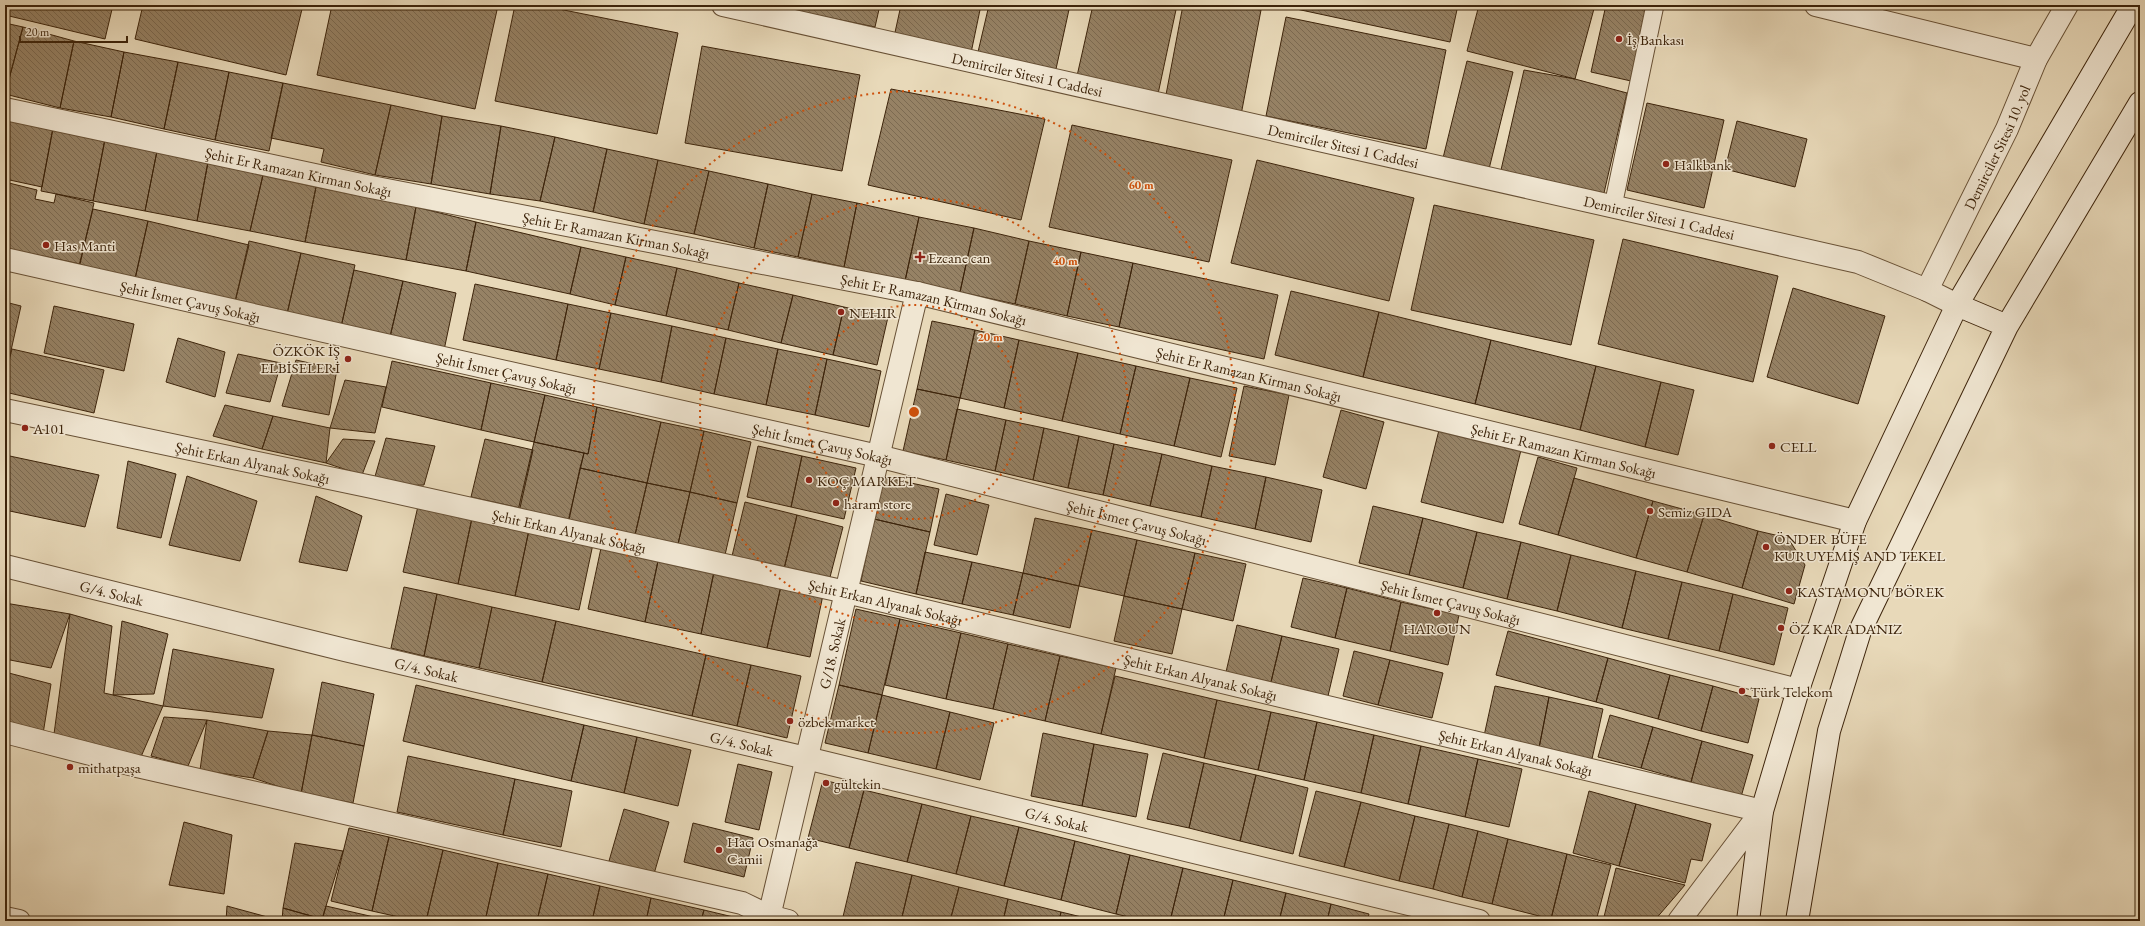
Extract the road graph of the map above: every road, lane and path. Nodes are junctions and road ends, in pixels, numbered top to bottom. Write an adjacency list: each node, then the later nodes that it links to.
1 (723, 5): 9 (street, Demirciler Sitesi 1 Caddesi)
2 (1655, 5): 9 (lane)
3 (1816, 5): 6 (street)
4 (2067, 5): 6 (street, Demirciler Sitesi 10. yol)
5 (2133, 5): 13 (street)
6 (2036, 59): 11 (street, Demirciler Sitesi 10. yol)
7 (2140, 103): 14 (street)
8 (5, 109): 12 (street, Şehit Er Ramazan Kirman Sokağı)
9 (1613, 206): 11 (street, Demirciler Sitesi 1 Caddesi)
10 (5, 259): 16 (street, Şehit İsmet Çavuş Sokağı)
11 (1926, 290): 13 (street, Demirciler Sitesi 1 Caddesi)
12 (917, 293): 16 (street, G/18. Sokak); 17 (street, Şehit Er Ramazan Kirman Sokağı)
13 (1957, 305): 14 (street, Demirciler Sitesi 1 Caddesi); 17 (street)
14 (2007, 326): 30 (street)
15 (5, 410): 19 (street, Şehit Erkan Alyanak Sokağı)
16 (878, 456): 19 (street, G/18. Sokak); 20 (street, Şehit İsmet Çavuş Sokağı)
17 (1855, 521): 20 (street)
18 (5, 566): 22 (street, G/4. Sokak)
19 (846, 592): 22 (street, G/18. Sokak); 23 (street, Şehit Erkan Alyanak Sokağı)
20 (1798, 690): 23 (street)
21 (5, 732): 25 (street)
22 (806, 758): 25 (street, G/18. Sokak); 27 (street, G/4. Sokak)
23 (1762, 811): 28 (street); 29 (street)
24 (5, 918): 26 (street)
25 (775, 919)
26 (19, 921)
27 (1479, 921)
28 (1679, 921)
29 (1748, 921)
30 (1797, 921)

